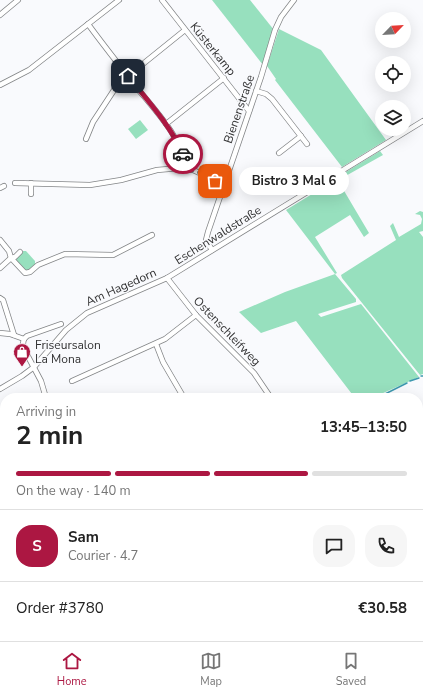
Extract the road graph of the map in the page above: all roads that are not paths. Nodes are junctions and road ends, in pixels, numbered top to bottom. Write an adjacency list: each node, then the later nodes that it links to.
1 (18, 0): 5 (street)
2 (119, 0): 6 (street)
3 (162, 0): 7 (street, Küsterkamp)
4 (294, 0): 11 (street, Bienenstraße)
5 (0, 15)
6 (88, 24): 8 (street); 10 (street)
7 (185, 30): 8 (street); 9 (street, Küsterkamp)
8 (128, 76): 14 (street); 16 (street)
9 (224, 78): 12 (street, Küsterkamp); 14 (street)
10 (0, 85)
11 (256, 91): 12 (street, Bienenstraße); 15 (street)
12 (249, 111): 22 (street, Bienenstraße)
13 (423, 121): 26 (street, Eschenwaldstraße)
14 (166, 124): 19 (street)
15 (300, 136): 17 (street); 18 (street)
16 (86, 139)
17 (307, 144)
18 (279, 153)
19 (186, 169): 20 (street); 22 (street)
20 (31, 183): 21 (street); 23 (street)
21 (15, 184)
22 (224, 184): 26 (street, Bienenstraße)
23 (31, 194)
24 (152, 236): 28 (street)
25 (0, 240): 28 (street)
26 (212, 250): 30 (street, Eschenwaldstraße)
27 (20, 252): 28 (street)
28 (11, 258): 29 (street)
29 (0, 268)
30 (167, 278): 32 (street, Ostenschleifweg); 38 (street, Am Hagedorn)
31 (0, 298): 35 (street)
32 (196, 315): 37 (street); 43 (street, Ostenschleifweg)
33 (60, 324): 36 (street)
34 (0, 333): 35 (street)
35 (14, 335): 36 (street)
36 (24, 339): 38 (street)
37 (156, 344): 39 (street); 42 (street)
38 (34, 367): 40 (street, Am Hagedorn); 41 (street)
39 (72, 381)
40 (0, 389)
41 (45, 393)
42 (181, 393)
43 (268, 393)

